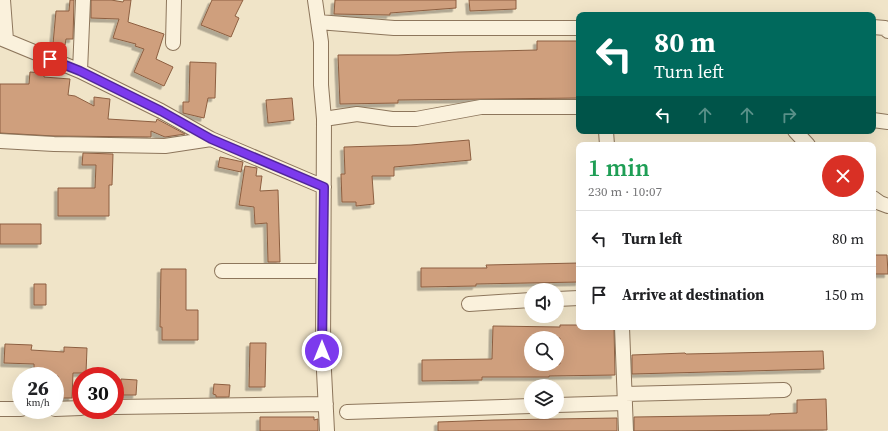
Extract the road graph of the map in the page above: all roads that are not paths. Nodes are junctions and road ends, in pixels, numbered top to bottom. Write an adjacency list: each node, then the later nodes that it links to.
1 (3, 0): 9 (street)
2 (83, 0): 11 (street)
3 (174, 0): 10 (street)
4 (315, 0): 5 (street)
5 (318, 22): 7 (street); 13 (street)
6 (876, 27): 8 (street)
7 (576, 28)
8 (888, 31)
9 (3, 39): 11 (street)
10 (172, 43)
11 (80, 71): 17 (street)
12 (576, 108): 13 (street)
13 (324, 120): 20 (street)
14 (876, 120): 15 (street)
15 (888, 122)
16 (798, 134): 19 (street)
17 (211, 139): 18 (street); 20 (street)
18 (0, 141)
19 (805, 142)
20 (324, 187): 24 (street)
21 (876, 200): 22 (street)
22 (888, 206)
23 (222, 271): 24 (street)
24 (323, 271): 32 (street)
25 (576, 298): 26 (street)
26 (564, 299)
27 (524, 300): 28 (street)
28 (469, 304)
29 (622, 330): 31 (street)
30 (784, 390): 31 (street)
31 (625, 398): 33 (street); 40 (street)
32 (326, 404): 35 (street); 39 (street)
33 (564, 404)
34 (524, 406): 38 (street)
35 (124, 407)
36 (0, 409): 37 (street)
37 (12, 409)
38 (347, 412)
39 (327, 431)
40 (626, 431)

